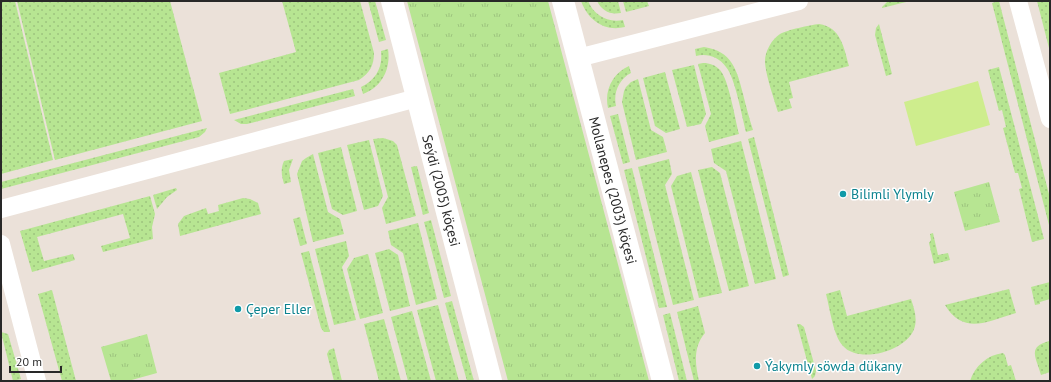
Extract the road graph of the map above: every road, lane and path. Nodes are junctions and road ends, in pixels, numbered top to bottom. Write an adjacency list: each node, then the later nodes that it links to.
1 (392, 1): 6 (street, Seýdi (2005) köçesi)
2 (563, 1): 5 (street, Mollanepes (2003) köçesi)
3 (799, 1): 5 (street)
4 (1018, 1): 7 (street)
5 (578, 58): 12 (street, Mollanepes (2003) köçesi)
6 (417, 98): 8 (street); 11 (street, Seýdi (2005) köçesi)
7 (1050, 119)
8 (1, 208)
9 (1, 244): 10 (street)
10 (38, 381)
11 (492, 381)
12 (663, 381)

